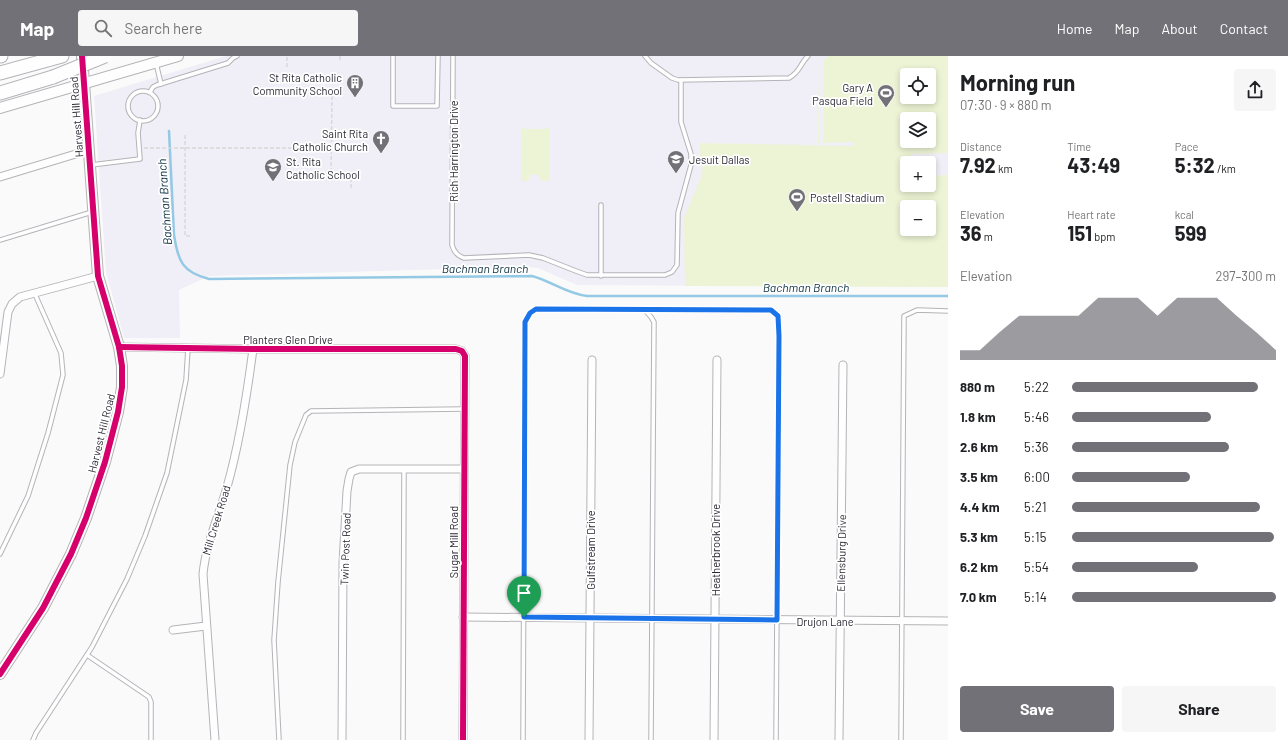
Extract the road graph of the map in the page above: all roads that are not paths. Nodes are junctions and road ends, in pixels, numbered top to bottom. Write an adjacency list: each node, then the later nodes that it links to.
1 (82, 56): 14 (street, Harvest Hill Road)
2 (106, 56): 17 (highway, bridge)
3 (178, 56): 11 (street)
4 (393, 56): 5 (lane)
5 (438, 56)
6 (453, 56): 27 (lane, Rich Harrington Drive)
7 (645, 56): 13 (lane)
8 (808, 56): 13 (lane)
9 (234, 57): 15 (lane)
10 (57, 58): 12 (highway)
11 (155, 63): 14 (street); 15 (lane)
12 (0, 73)
13 (681, 80): 27 (lane)
14 (84, 84): 18 (street); 20 (street, Harvest Hill Road)
15 (161, 84): 16 (lane)
16 (150, 92): 19 (lane); 19 (lane)
17 (0, 93)
18 (0, 108)
19 (140, 120): 21 (lane)
20 (89, 152): 21 (street, Harvest Hill Road); 22 (street)
21 (90, 165): 24 (street, Harvest Hill Road)
22 (0, 177)
23 (601, 205): 27 (lane)
24 (93, 212): 25 (lane); 26 (street, Harvest Hill Road)
25 (0, 240)
26 (98, 276): 28 (street); 31 (street, Harvest Hill Road)
27 (601, 276)
28 (34, 292): 38 (street); 42 (lane)
29 (645, 310): 44 (lane); 46 (lane); 48 (lane)
30 (948, 311): 50 (lane)
31 (119, 347): 32 (street, Planters Glen Drive); 55 (street, Harvest Hill Road)
32 (188, 348): 33 (street, Planters Glen Drive); 54 (lane)
33 (253, 349): 34 (street, Planters Glen Drive); 52 (street, Mill Creek Road)
34 (456, 349): 39 (street, Sugar Mill Road)
35 (592, 360): 45 (street, Gulfstream Drive)
36 (717, 360): 47 (street, Heatherbrook Drive)
37 (843, 365): 49 (street, Ellensburg Drive)
38 (0, 374)
39 (464, 409): 41 (street, Sugar Mill Road); 59 (lane)
40 (404, 469): 41 (street, Twin Post Road); 60 (street, Twin Post Road); 61 (lane)
41 (464, 469): 43 (street, Sugar Mill Road)
42 (0, 554)
43 (463, 617): 44 (street, Drujon Lane); 62 (street, Sugar Mill Road)
44 (524, 617): 45 (street, Drujon Lane); 63 (lane)
45 (590, 618): 46 (street, Drujon Lane); 64 (street, Gulfstream Drive)
46 (651, 618): 47 (street, Drujon Lane); 65 (lane)
47 (715, 619): 48 (street, Drujon Lane); 66 (street, Heatherbrook Drive)
48 (777, 620): 49 (street, Drujon Lane); 67 (lane)
49 (840, 621): 50 (street, Drujon Lane); 68 (street, Ellensburg Drive)
50 (902, 621): 51 (street, Drujon Lane); 69 (lane)
51 (948, 621)
52 (206, 626): 53 (street); 58 (street, Mill Creek Road)
53 (174, 630)
54 (87, 654): 56 (lane); 57 (lane)
55 (0, 674)
56 (33, 740)
57 (151, 740)
58 (215, 740)
59 (278, 740)
60 (342, 740)
61 (403, 740)
62 (463, 740)
63 (523, 740)
64 (589, 740)
65 (650, 740)
66 (714, 740)
67 (776, 740)
68 (839, 740)
69 (901, 740)

